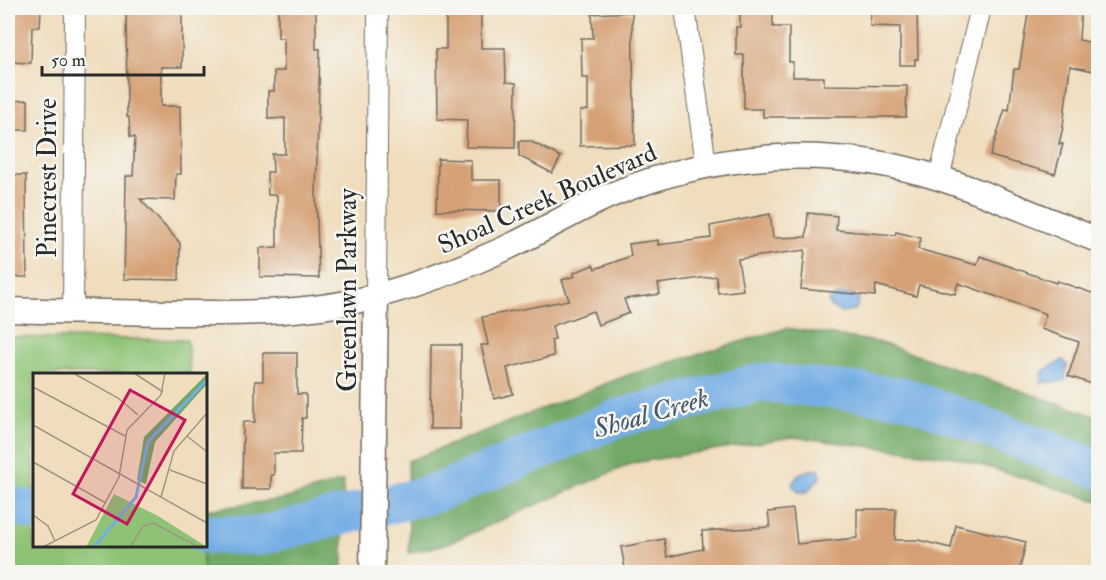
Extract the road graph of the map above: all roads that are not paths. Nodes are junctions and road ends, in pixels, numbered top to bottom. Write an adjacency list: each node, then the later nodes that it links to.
1 (75, 8): 10 (street, Pinecrest Drive)
2 (378, 8): 8 (street, Greenlawn Parkway)
3 (685, 8): 5 (street)
4 (981, 8): 6 (street)
5 (706, 165): 6 (street, Shoal Creek Boulevard); 8 (street, Shoal Creek Boulevard)
6 (939, 178): 7 (street, Shoal Creek Boulevard)
7 (1098, 240)
8 (376, 297): 10 (street, Shoal Creek Boulevard); 11 (street, Greenlawn Parkway)
9 (8, 310): 10 (street, Shoal Creek Boulevard)
10 (73, 312)
11 (372, 565)

